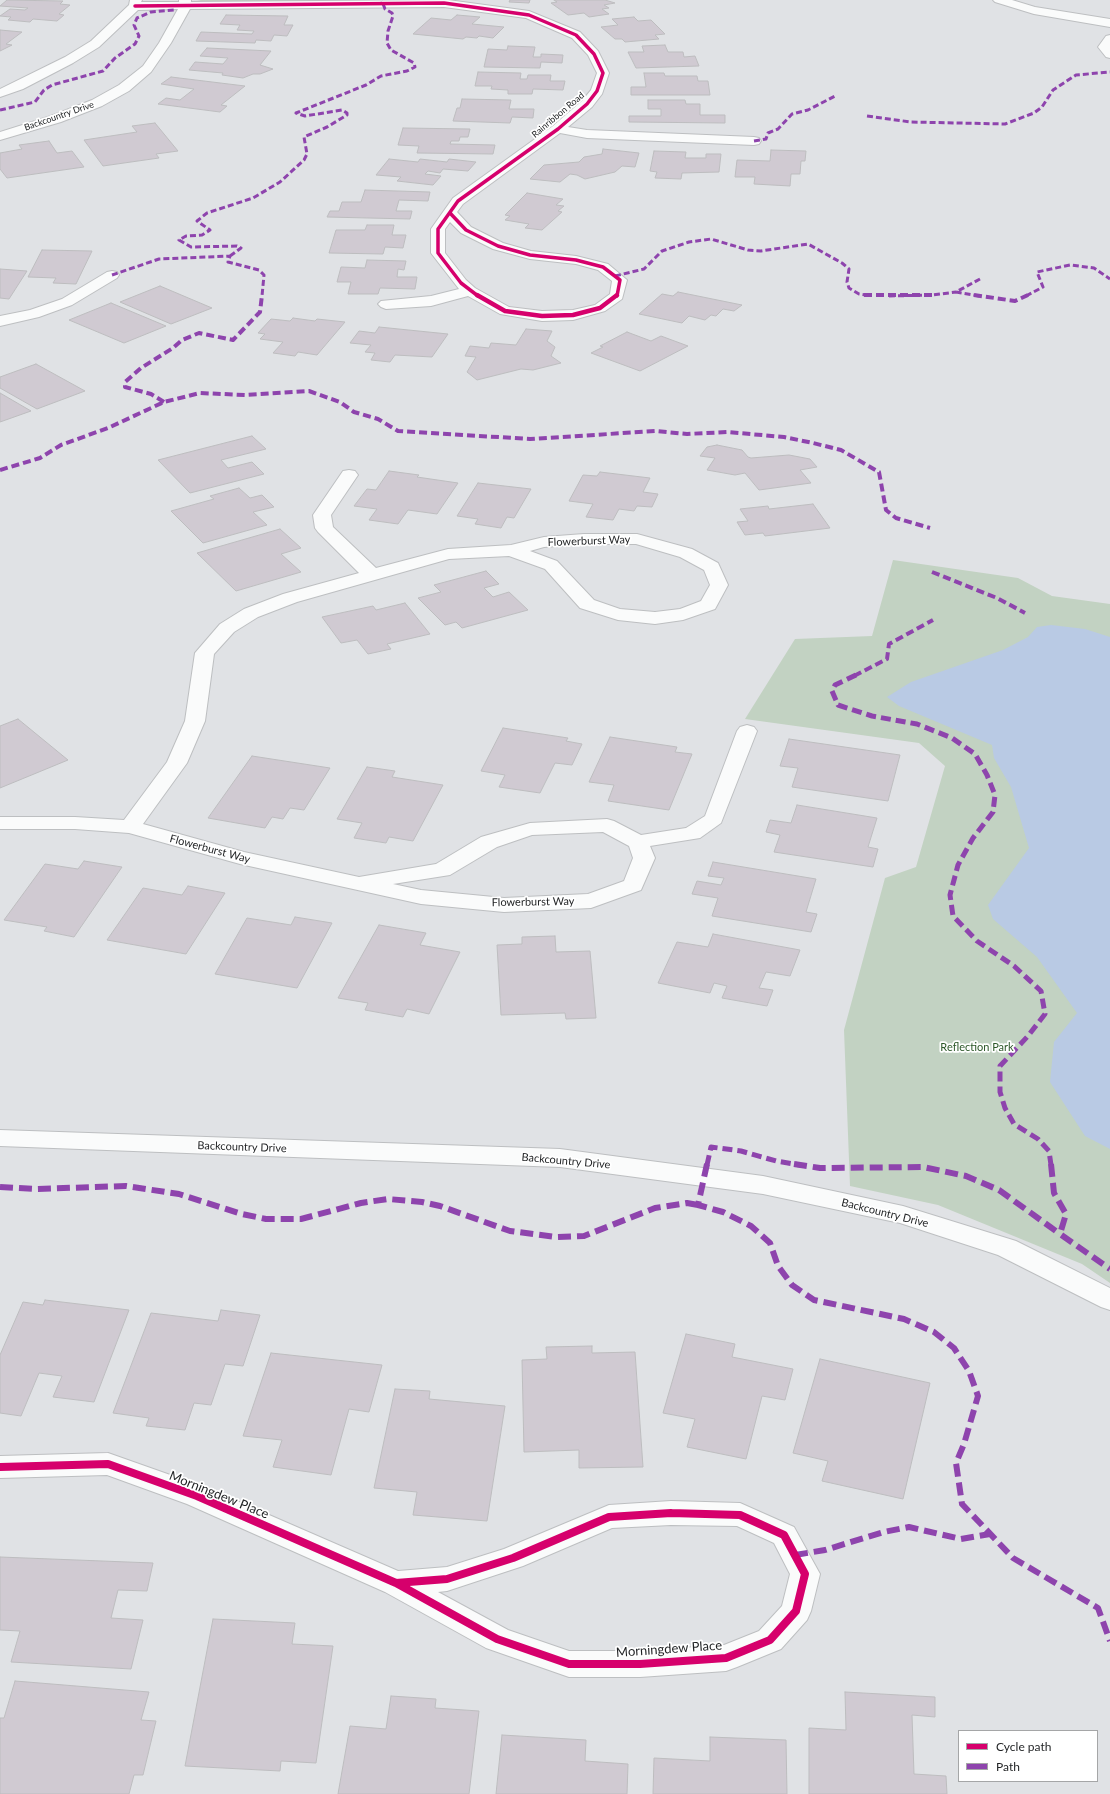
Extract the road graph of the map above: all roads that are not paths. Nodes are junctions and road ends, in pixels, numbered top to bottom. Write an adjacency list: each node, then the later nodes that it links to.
1 (999, 0): 4 (street)
2 (135, 3): 3 (street); 7 (street)
3 (186, 3): 8 (street, Rainribbon Road); 9 (street, Backcountry Drive)
4 (1110, 23)
5 (1110, 38): 6 (street)
6 (1110, 54)
7 (0, 93)
8 (558, 129): 10 (street, Rainribbon Road); 11 (street, Rainribbon Road)
9 (0, 136)
10 (754, 141)
11 (450, 213): 13 (street, Rainribbon Road); 13 (street, Rainribbon Road)
12 (112, 275): 15 (street)
13 (470, 291): 14 (street)
14 (386, 304)
15 (0, 322)
16 (349, 475): 18 (street)
17 (511, 550): 17 (street, Flowerburst Way); 18 (street, Flowerburst Way)
18 (372, 575): 21 (street, Flowerburst Way)
19 (747, 731): 22 (street)
20 (0, 823): 21 (street, Flowerburst Way)
21 (130, 827): 23 (street, Flowerburst Way)
22 (638, 842): 23 (street, Flowerburst Way); 23 (street, Flowerburst Way)
23 (361, 883)
24 (0, 1138): 25 (street, Backcountry Drive)
25 (1110, 1300)
26 (0, 1467): 27 (street, Morningdew Place)
27 (396, 1583): 27 (street, Morningdew Place)

